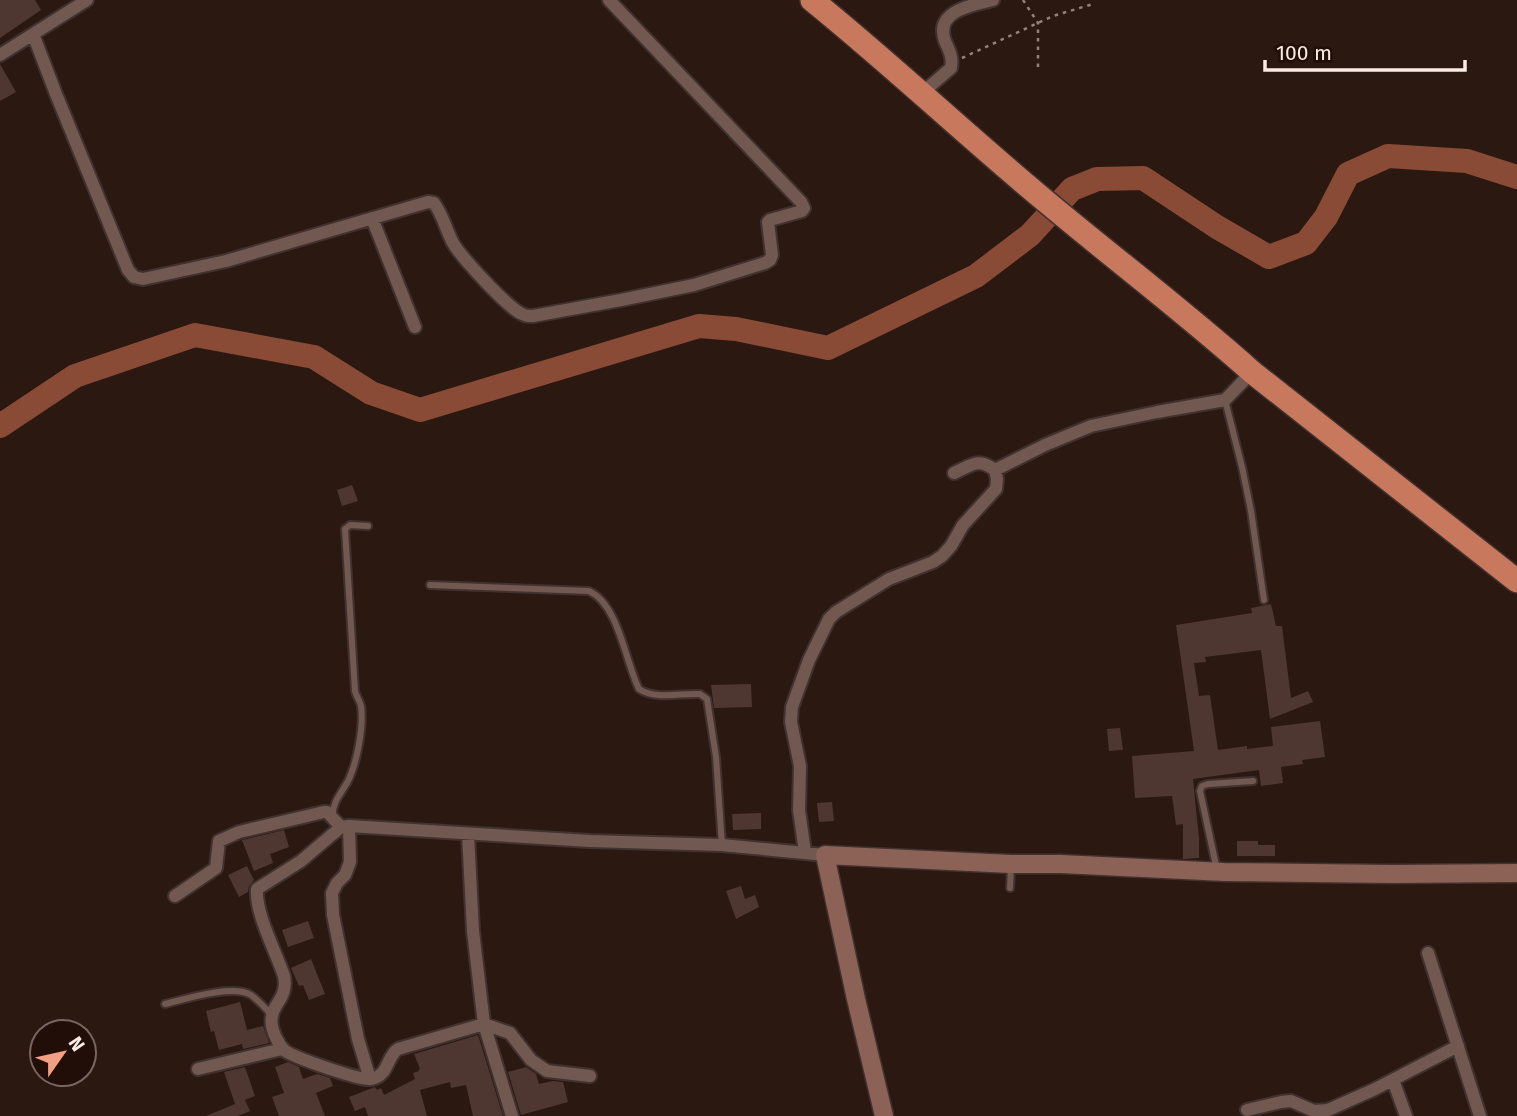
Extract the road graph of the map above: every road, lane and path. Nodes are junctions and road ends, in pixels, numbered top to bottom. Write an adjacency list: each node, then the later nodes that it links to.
1 (87, 0): 8 (street)
2 (609, 0): 13 (street)
3 (812, 0): 12 (highway)
4 (992, 0): 10 (street)
5 (1023, 0): 7 (path)
6 (1093, 4): 7 (path)
7 (1038, 23): 10 (path); 11 (path)
8 (33, 34): 9 (street); 13 (street)
9 (0, 55)
10 (952, 62): 12 (street)
11 (1038, 66)
12 (922, 93): 15 (highway)
13 (372, 218): 14 (street)
14 (415, 327)
15 (1252, 372): 16 (street); 20 (highway)
16 (1224, 400): 17 (street); 22 (lane)
17 (995, 470): 18 (street); 27 (street)
18 (954, 473)
19 (368, 526): 24 (lane)
20 (1517, 581)
21 (430, 585): 26 (lane)
22 (1264, 600)
23 (1253, 781): 30 (lane)
24 (341, 823): 25 (street); 33 (street); 36 (street); 42 (street)
25 (468, 834): 26 (street); 37 (street)
26 (722, 845): 27 (street)
27 (805, 852): 28 (street)
28 (825, 855): 29 (street); 46 (street)
29 (1011, 864): 30 (street); 32 (lane)
30 (1217, 872): 31 (street)
31 (1517, 873)
32 (1010, 888)
33 (175, 896)
34 (1428, 953): 38 (street)
35 (165, 1004): 36 (lane)
36 (271, 1014): 39 (street)
37 (484, 1024): 41 (street); 42 (street); 45 (street)
38 (1458, 1046): 43 (street); 48 (street)
39 (282, 1049): 40 (street); 42 (street)
40 (198, 1069)
41 (590, 1076)
42 (370, 1079)
43 (1392, 1080): 44 (street); 47 (street)
44 (1247, 1110)
45 (512, 1116)
46 (884, 1116)
47 (1406, 1116)
48 (1480, 1116)

